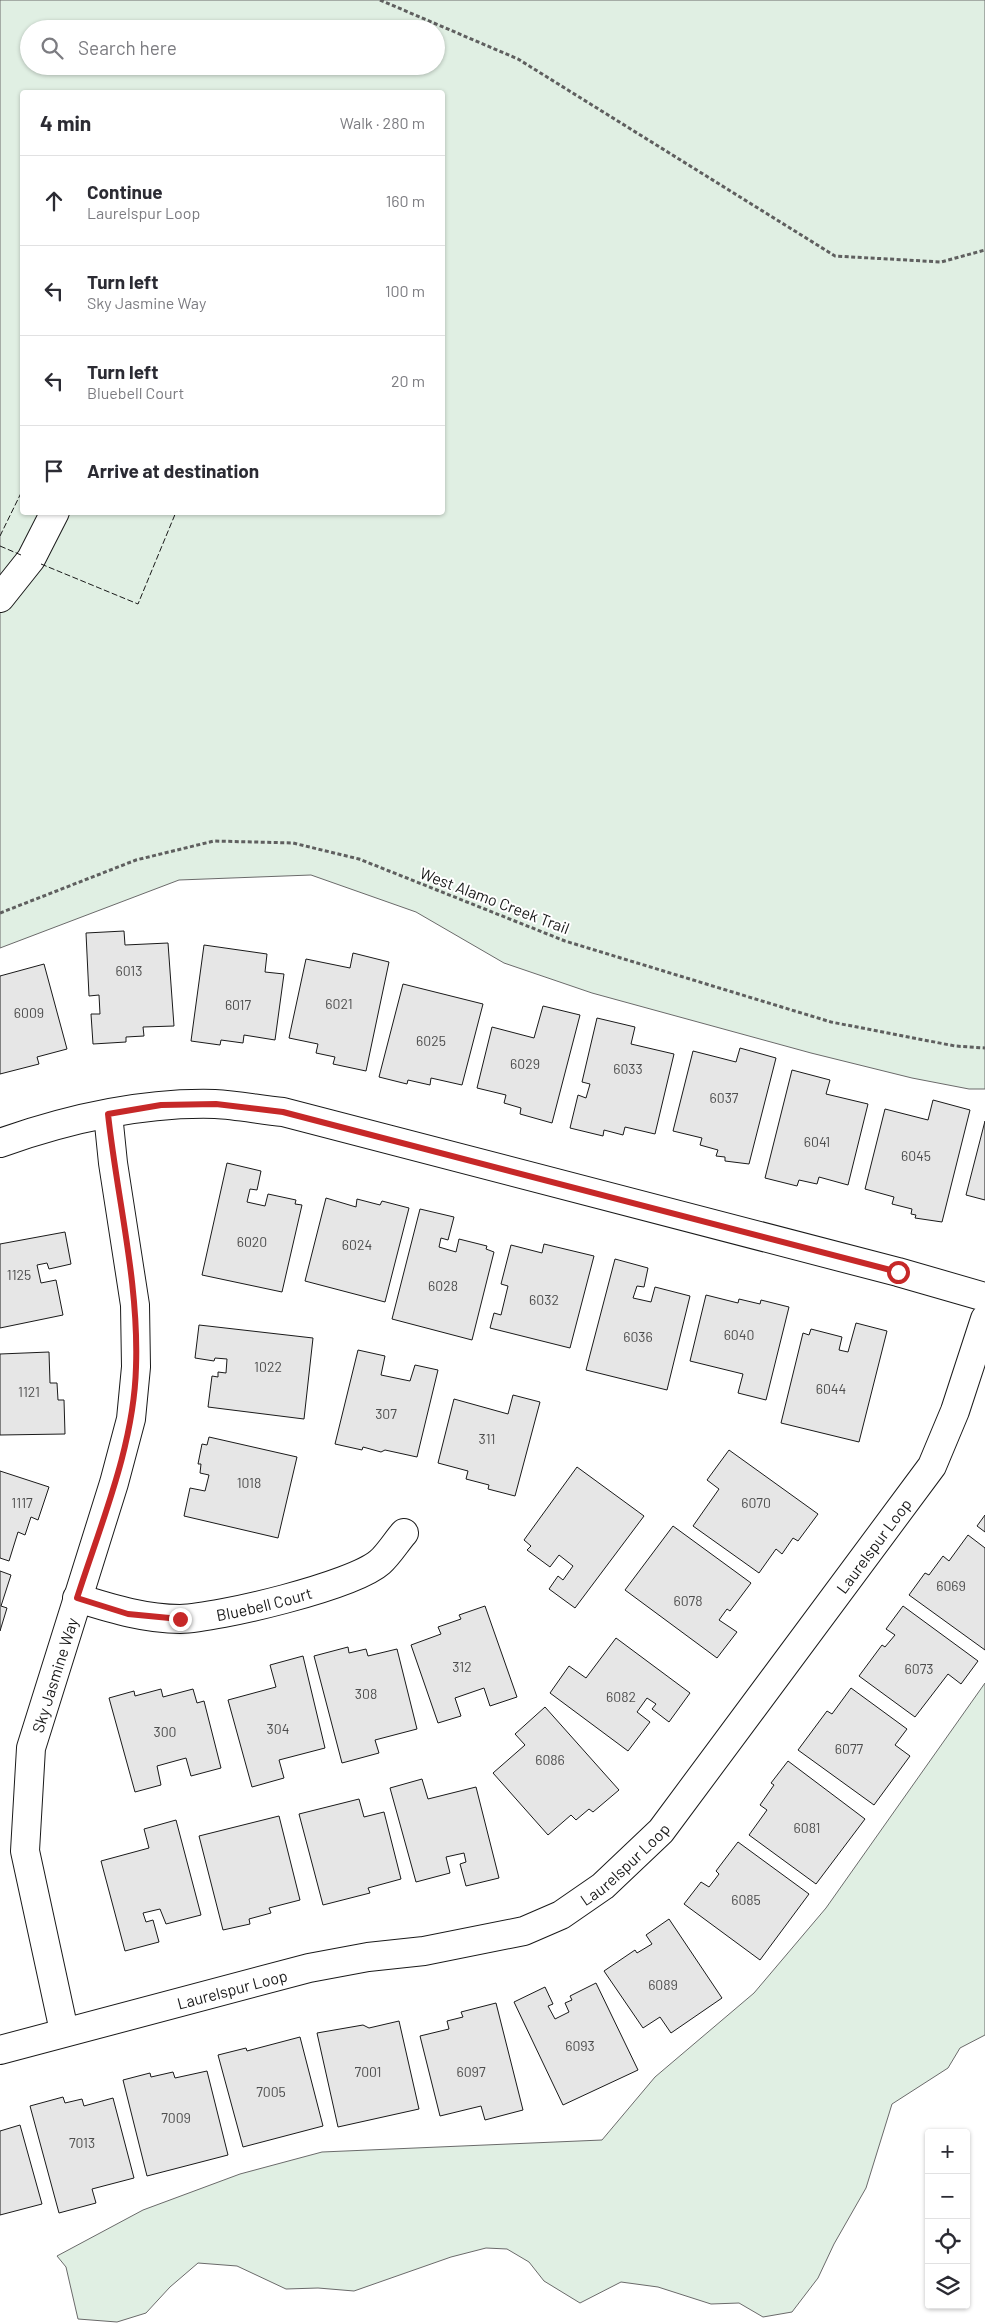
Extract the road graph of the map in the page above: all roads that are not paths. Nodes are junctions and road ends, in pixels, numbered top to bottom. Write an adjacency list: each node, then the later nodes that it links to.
1 (53, 515): 2 (street)
2 (0, 598)
3 (108, 1114): 4 (street); 5 (street); 8 (street, Sky Jasmine Way)
4 (0, 1143)
5 (985, 1297)
6 (985, 1319): 9 (street, Laurelspur Loop)
7 (404, 1533): 8 (street, Bluebell Court)
8 (77, 1598): 9 (street, Sky Jasmine Way)
9 (64, 2031): 10 (street, Laurelspur Loop)
10 (0, 2050)

